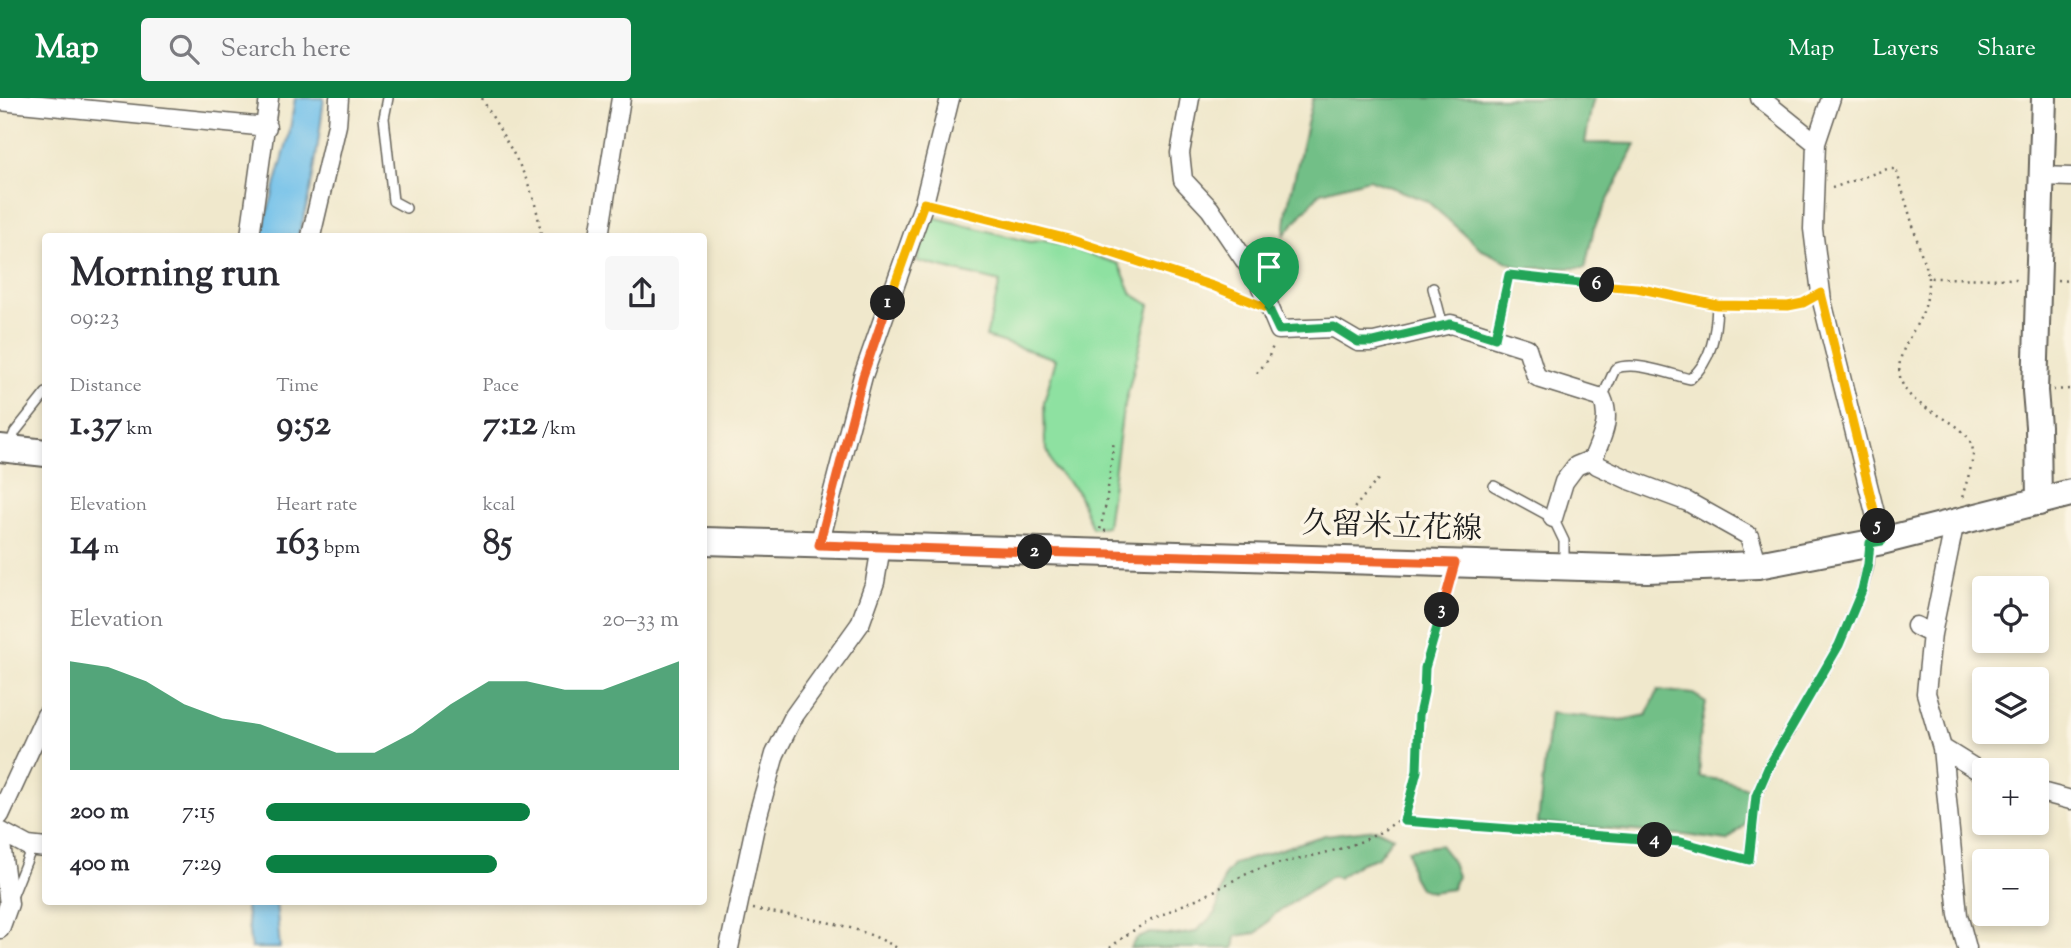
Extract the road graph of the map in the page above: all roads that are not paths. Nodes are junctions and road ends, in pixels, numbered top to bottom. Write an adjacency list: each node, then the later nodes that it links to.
1 (270, 98): 11 (street)
2 (339, 98): 17 (street)
3 (388, 98): 15 (lane)
4 (621, 98): 18 (street)
5 (950, 98): 34 (street)
6 (1190, 98): 21 (street)
7 (1760, 98): 12 (street)
8 (1831, 98): 12 (street)
9 (2044, 98): 13 (street)
10 (0, 100): 11 (street)
11 (267, 127): 16 (street)
12 (1816, 144): 33 (street)
13 (2042, 176): 14 (street); 29 (street)
14 (2071, 177)
15 (406, 208)
16 (247, 233)
17 (312, 233)
18 (599, 233)
19 (1433, 288): 21 (lane)
20 (1717, 305): 23 (lane)
21 (1443, 326): 23 (street)
22 (42, 398): 24 (lane)
23 (1602, 398): 26 (street)
24 (4, 448): 25 (main road)
25 (42, 453)
26 (1593, 459): 30 (street); 36 (street)
27 (1494, 486): 30 (lane)
28 (2071, 494): 29 (main road, 久留米立花線)
29 (2039, 503): 31 (main road, 久留米立花線)
30 (1553, 518): 37 (lane)
31 (1955, 522): 33 (main road, 久留米立花線); 39 (street)
32 (707, 541): 34 (main road, 久留米立花線)
33 (1876, 542): 36 (main road, 久留米立花線); 47 (lane)
34 (819, 545): 35 (main road, 久留米立花線)
35 (881, 547): 37 (main road, 久留米立花線); 49 (street)
36 (1758, 565): 37 (main road, 久留米立花線)
37 (1564, 567)
38 (42, 724): 43 (street)
39 (1942, 748): 40 (street); 50 (street)
40 (1972, 767)
41 (2049, 794): 42 (street)
42 (2071, 800)
43 (0, 815)
44 (0, 831): 46 (street)
45 (0, 836): 48 (street)
46 (39, 847): 48 (lane)
47 (1749, 860)
48 (4, 917)
49 (729, 948)
50 (1967, 948)

